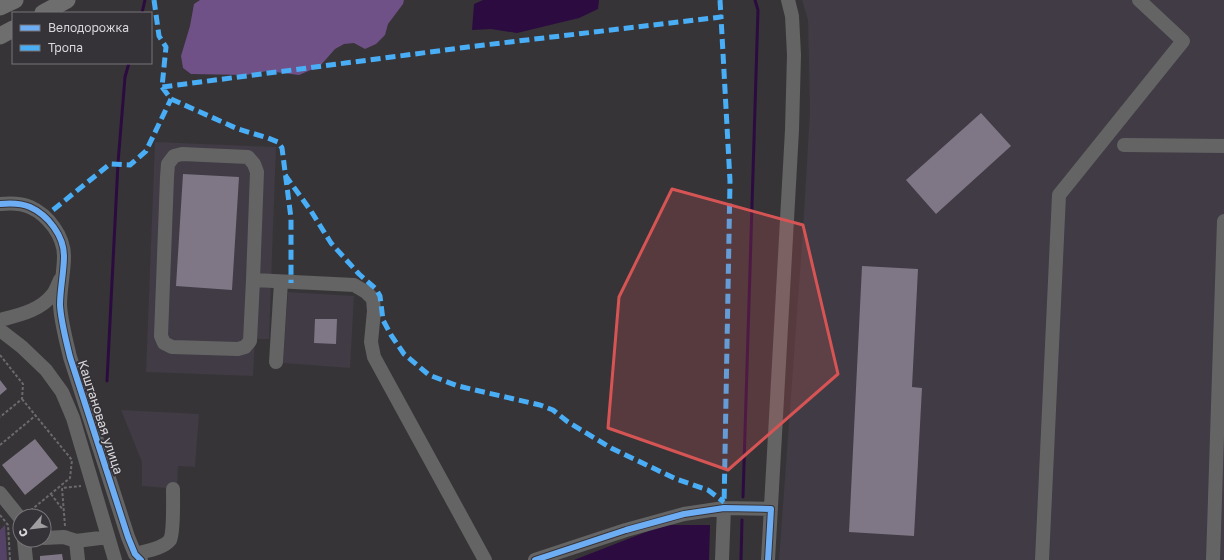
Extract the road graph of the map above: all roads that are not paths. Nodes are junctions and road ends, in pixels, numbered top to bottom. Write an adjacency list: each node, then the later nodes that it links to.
1 (15, 0): 5 (main road)
2 (67, 0): 6 (main road)
3 (788, 0): 24 (street)
4 (1139, 0): 37 (street)
5 (0, 7)
6 (45, 12)
7 (12, 30): 8 (main road)
8 (0, 36)
9 (1124, 145): 10 (street)
10 (1224, 146)
11 (0, 204): 13 (street, Каштановая улица)
12 (1224, 221): 19 (street)
13 (62, 274): 16 (street); 29 (street, Каштановая улица)
14 (253, 280): 14 (street); 15 (street)
15 (281, 282): 18 (street); 33 (street)
16 (0, 320)
17 (0, 330): 25 (street, Каштановая улица)
18 (276, 362)
19 (1222, 371): 38 (street)
20 (173, 489): 29 (street)
21 (0, 493): 22 (street)
22 (17, 508)
23 (724, 508): 24 (street); 34 (street); 35 (street)
24 (771, 509): 36 (street)
25 (108, 537): 27 (street); 32 (street, Каштановая улица)
26 (52, 538): 27 (street)
27 (71, 539): 31 (street)
28 (25, 548): 30 (street)
29 (138, 557)
30 (26, 560)
31 (78, 560)
32 (115, 560)
33 (485, 560)
34 (535, 560)
35 (722, 560)
36 (768, 560)
37 (1042, 560)
38 (1213, 560)

